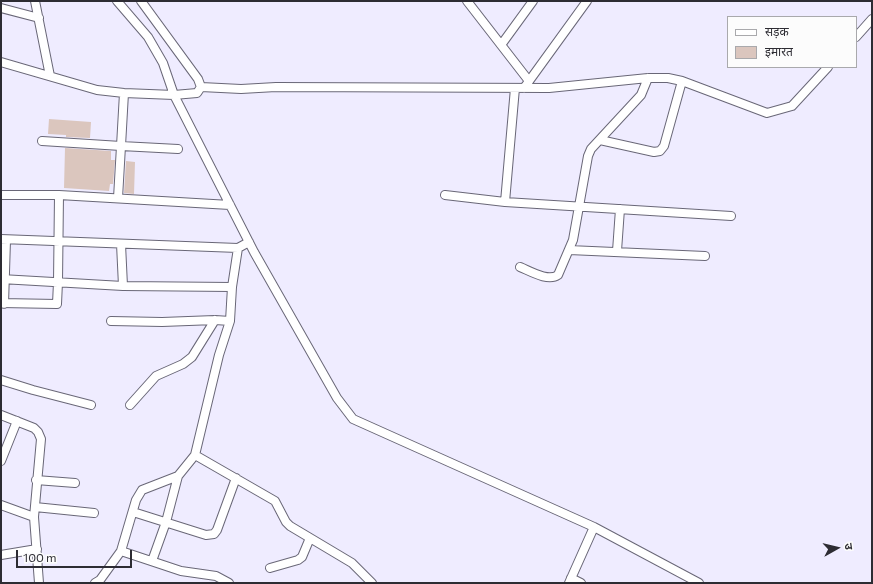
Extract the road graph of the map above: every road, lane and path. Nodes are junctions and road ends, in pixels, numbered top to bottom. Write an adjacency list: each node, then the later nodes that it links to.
1 (35, 1): 8 (street)
2 (117, 1): 22 (street)
3 (141, 1): 20 (street)
4 (533, 1): 11 (street)
5 (587, 1): 16 (street)
6 (472, 3): 11 (street)
7 (1, 8): 8 (street)
8 (39, 18): 14 (street)
9 (872, 19): 10 (street)
10 (857, 36)
11 (501, 45): 16 (street)
12 (1, 62): 14 (street)
13 (827, 68): 17 (street)
14 (50, 76): 21 (street)
15 (648, 78): 17 (street); 19 (street); 23 (street)
16 (529, 81): 19 (street)
17 (682, 81): 23 (street)
18 (515, 88): 19 (street); 20 (street); 31 (street)
19 (524, 88)
20 (199, 90): 22 (street)
21 (124, 93): 22 (street); 25 (street)
22 (174, 95): 32 (street)
23 (600, 140): 33 (street)
24 (42, 141): 25 (street)
25 (121, 146): 26 (street); 30 (street)
26 (178, 148)
27 (1, 195): 28 (street)
28 (59, 195): 30 (street); 37 (street)
29 (445, 195): 31 (street)
30 (118, 198): 32 (street)
31 (505, 202): 33 (street)
32 (230, 205): 38 (street)
33 (579, 206): 34 (street); 41 (street)
34 (620, 209): 35 (street); 42 (street)
35 (731, 216)
36 (4, 240): 37 (street); 45 (street)
37 (59, 240): 39 (street); 46 (street)
38 (249, 242): 40 (street); 70 (street)
39 (121, 244): 40 (street); 47 (street)
40 (238, 248): 48 (street)
41 (569, 250): 42 (street); 44 (street)
42 (617, 251): 43 (street)
43 (705, 256)
44 (520, 267)
45 (3, 279): 46 (street); 49 (street)
46 (58, 282): 47 (street); 49 (street)
47 (123, 286): 48 (street)
48 (232, 287): 52 (street)
49 (2, 304)
50 (216, 320): 51 (street); 52 (street); 55 (street)
51 (111, 321)
52 (230, 321): 58 (street)
53 (1, 380): 54 (street)
54 (91, 405)
55 (130, 405)
56 (1, 415): 57 (street)
57 (17, 421): 59 (street); 62 (street)
58 (195, 455): 60 (street); 61 (street)
59 (1, 461)
60 (178, 476): 66 (street); 69 (street)
61 (236, 478): 69 (street); 71 (street)
62 (36, 480): 63 (street); 65 (street)
63 (75, 483)
64 (1, 505): 68 (street)
65 (35, 507): 67 (street); 68 (street)
66 (133, 512): 69 (street); 73 (street)
67 (94, 513)
68 (34, 517): 72 (street)
69 (166, 522): 75 (street)
70 (594, 527): 77 (street); 83 (street)
71 (310, 538): 76 (street); 81 (street)
72 (37, 549): 74 (street); 79 (street)
73 (121, 551): 75 (street); 78 (street)
74 (1, 555)
75 (152, 561): 80 (street)
76 (270, 568)
77 (570, 580): 82 (street)
78 (98, 582)
79 (39, 583)
80 (229, 583)
81 (372, 583)
82 (581, 583)
83 (699, 583)

